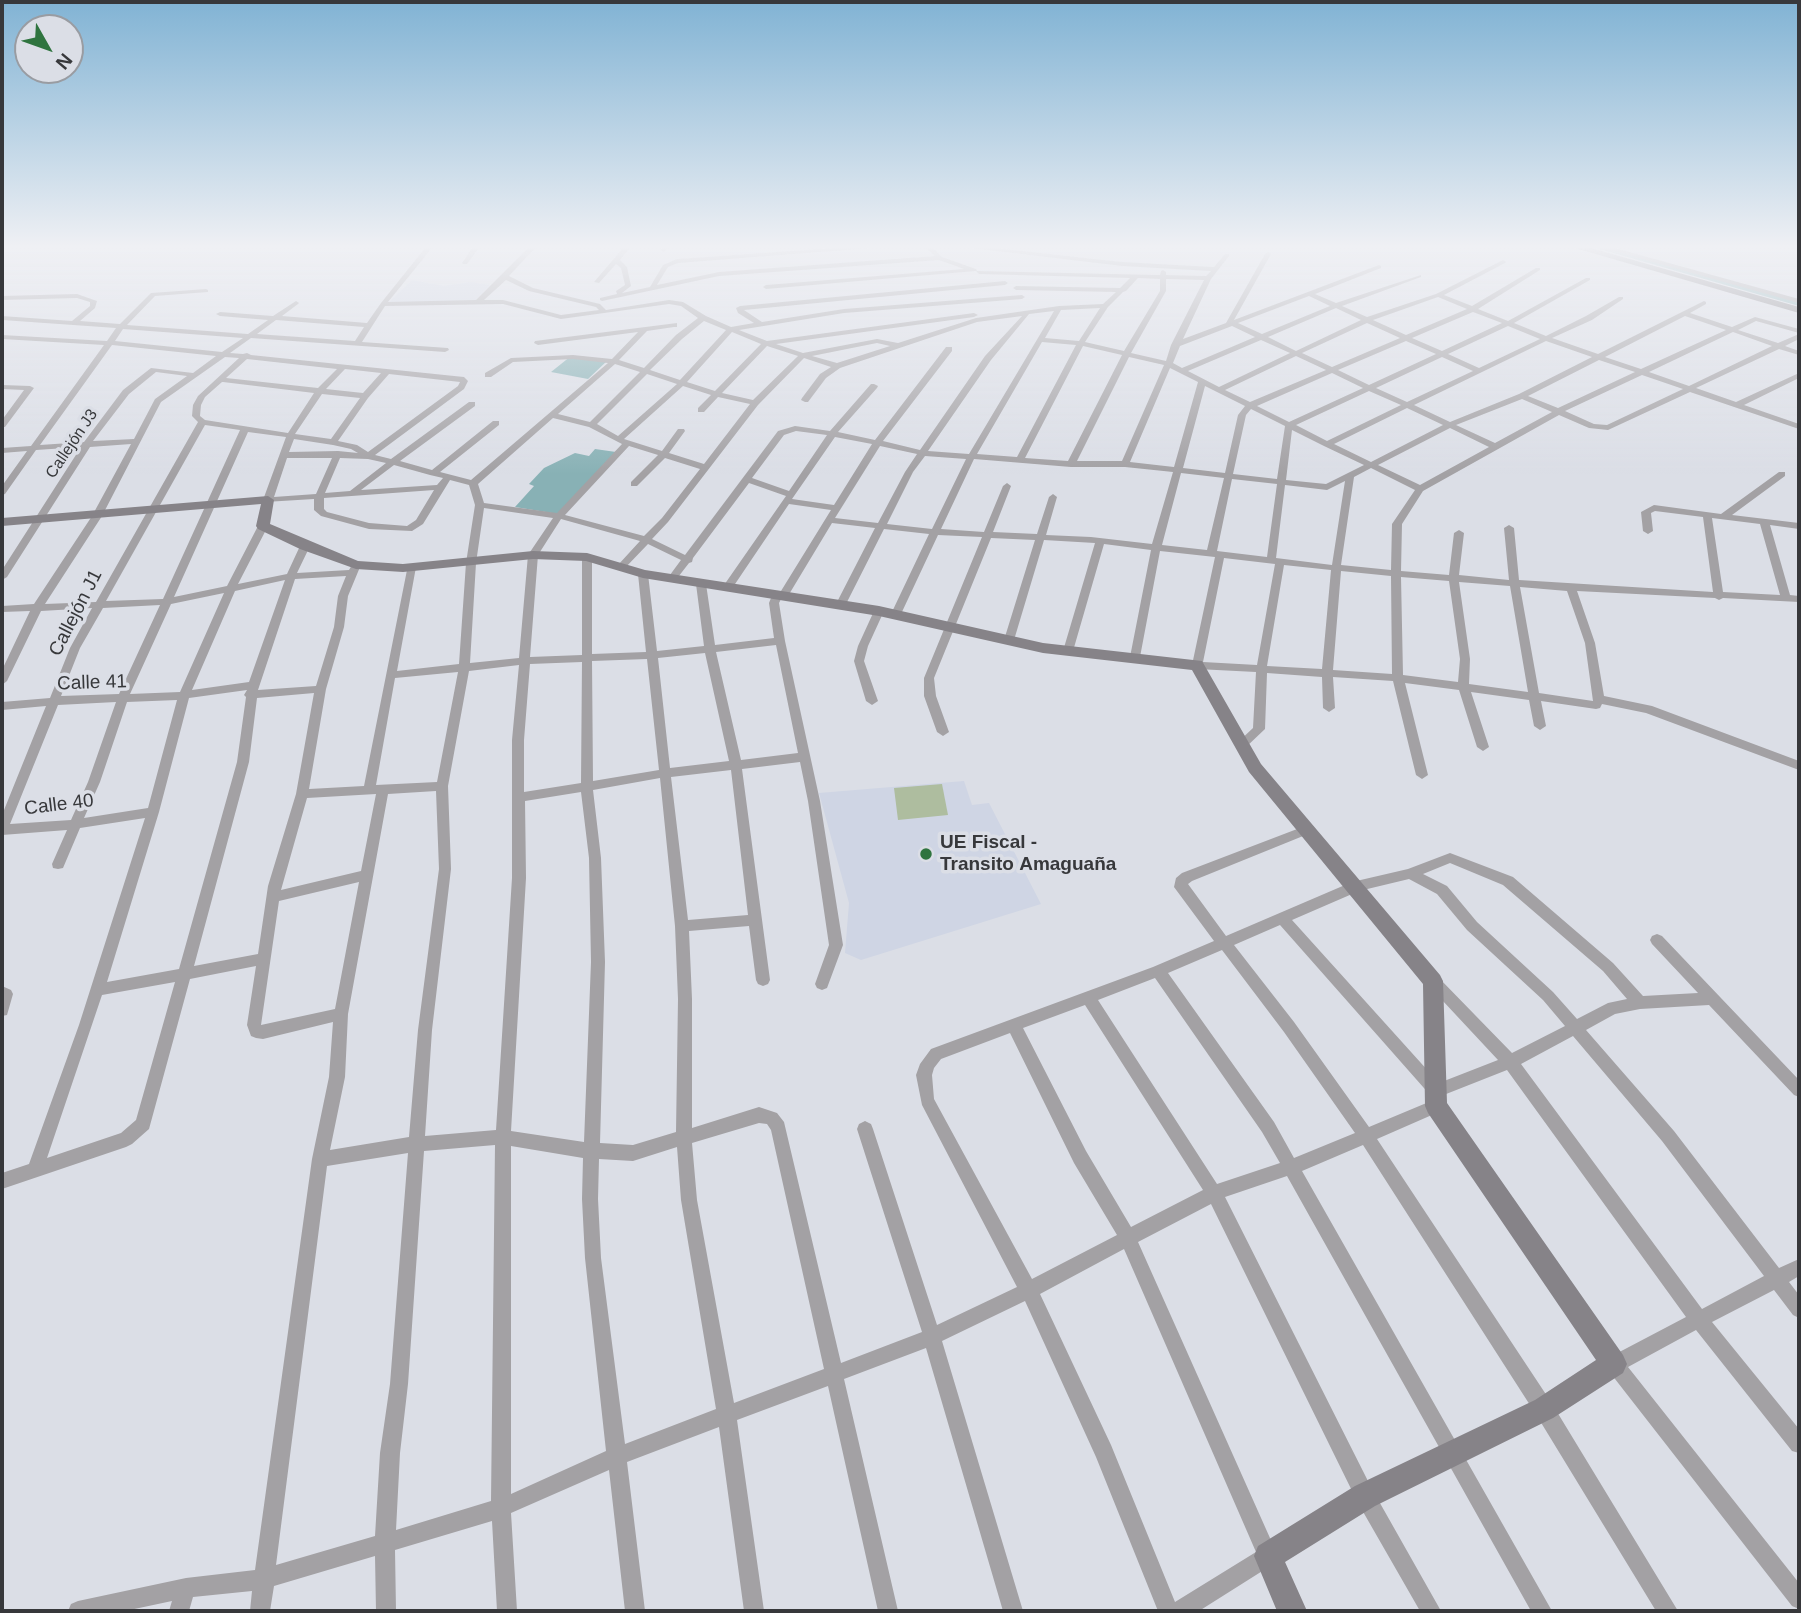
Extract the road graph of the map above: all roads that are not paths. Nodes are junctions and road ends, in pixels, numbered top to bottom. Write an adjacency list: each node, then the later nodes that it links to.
1 (87, 323): 28 (street)
2 (125, 323): 28 (street)
3 (267, 323): 35 (street)
4 (340, 323): 26 (street)
5 (696, 323): 63 (street)
6 (716, 323): 30 (street)
7 (758, 323): 30 (street)
8 (933, 323): 41 (street)
9 (960, 323): 44 (street)
10 (1022, 323): 111 (street)
11 (1051, 323): 38 (street)
12 (1094, 323): 43 (street)
13 (1145, 323): 49 (street)
14 (1186, 323): 45 (street)
15 (1229, 323): 36 (street); 45 (street)
16 (1296, 323): 36 (street)
17 (1360, 323): 50 (street)
18 (1374, 323): 34 (street)
19 (1438, 323): 34 (street)
20 (1575, 323): 37 (street)
21 (1664, 323): 55 (street)
22 (1710, 323): 31 (street)
23 (1748, 323): 31 (street)
24 (1770, 323): 32 (street)
25 (1507, 324): 37 (street); 53 (street)
26 (367, 325): 42 (street)
27 (674, 325): 29 (street)
28 (121, 327): 35 (street); 39 (street)
29 (645, 329): 40 (street); 57 (street)
30 (731, 329): 41 (street); 72 (street)
31 (1729, 331): 46 (street); 66 (street)
32 (1799, 334): 46 (street)
33 (2, 337): 39 (street)
34 (1404, 337): 53 (street); 62 (street)
35 (250, 338): 42 (street); 54 (street); 56 (street)
36 (1262, 338): 50 (street); 61 (street)
37 (1547, 339): 55 (street); 64 (street)
38 (1042, 340): 43 (street); 116 (street)
39 (111, 343): 54 (street); 109 (street)
40 (538, 343)
41 (766, 343): 52 (street); 79 (street)
42 (357, 344): 48 (street)
43 (1081, 344): 49 (street); 117 (street)
44 (898, 345): 52 (street); 59 (street)
45 (1175, 345): 58 (street)
46 (1777, 347): 51 (street); 76 (street)
47 (949, 349): 105 (street)
48 (445, 350)
49 (1127, 353): 58 (street); 119 (street)
50 (1296, 354): 62 (street); 77 (street)
51 (1799, 354)
52 (803, 355): 59 (street); 83 (street)
53 (1442, 355): 64 (street); 75 (street)
54 (223, 356): 56 (street); 67 (street)
55 (1598, 357): 66 (street); 81 (street)
56 (245, 358): 60 (street); 70 (street)
57 (614, 361): 63 (street); 68 (street); 90 (street)
58 (1166, 363): 61 (street); 120 (street)
59 (837, 366): 82 (street)
60 (342, 368): 65 (street); 78 (street)
61 (1184, 370): 71 (street)
62 (1328, 370): 75 (street); 87 (street)
63 (647, 371): 72 (street); 95 (street)
64 (1479, 371): 85 (street)
65 (386, 372): 80 (street); 115 (street)
66 (1641, 372): 76 (street); 89 (street)
67 (194, 375): 102 (street); 106 (street, Callejón J3)
68 (488, 375)
69 (1799, 375): 86 (street)
70 (223, 380): 78 (street); 91 (street)
71 (1203, 380): 77 (street); 123 (street)
72 (682, 383): 79 (street); 103 (street)
73 (874, 386): 100 (street)
74 (2, 387): 94 (street)
75 (1367, 388): 85 (street); 96 (street)
76 (1687, 388): 86 (street); 89 (street)
77 (1220, 389): 87 (street)
78 (318, 393): 80 (street); 101 (street)
79 (716, 394): 83 (street); 88 (street)
80 (365, 396): 104 (street)
81 (1522, 396): 89 (street); 97 (street)
82 (805, 400)
83 (755, 403): 122 (street)
84 (472, 404): 118 (street)
85 (1405, 405): 97 (street); 107 (street)
86 (1737, 405): 93 (street)
87 (1249, 406): 96 (street); 127 (street)
88 (701, 410)
89 (1559, 411): 108 (street)
90 (553, 415): 95 (street); 130 (street)
91 (202, 422): 98 (street); 145 (street, Callejón J1)
92 (496, 423): 124 (street)
93 (1796, 424)
94 (2, 425)
95 (592, 425): 103 (street)
96 (1289, 425): 107 (street); 132 (street)
97 (1450, 425): 108 (street); 121 (street)
98 (245, 429): 101 (street); 143 (street)
99 (681, 431): 113 (street)
100 (833, 433): 105 (street); 129 (street); 139 (street)
101 (291, 434): 104 (street); 114 (street)
102 (137, 440): 106 (street); 147 (street)
103 (623, 441): 113 (street); 148 (street)
104 (333, 442): 115 (street)
105 (877, 443): 111 (street); 144 (street)
106 (87, 444): 109 (street); 150 (street, Callejón J3)
107 (1327, 444): 121 (street)
108 (1494, 446): 135 (street)
109 (35, 447): 110 (street); 136 (street)
110 (2, 450)
111 (922, 453): 116 (street); 156 (street)
112 (338, 454): 114 (street); 115 (street); 138 (street)
113 (663, 455): 122 (street); 131 (street)
114 (284, 456): 141 (street)
115 (368, 456): 118 (street)
116 (971, 457): 117 (street); 159 (street)
117 (1020, 459): 119 (street)
118 (393, 461): 124 (street); 137 (street)
119 (1071, 464): 120 (street)
120 (1125, 464): 123 (street)
121 (1369, 465): 128 (street); 135 (street)
122 (704, 467): 163 (street)
123 (1177, 468): 127 (street); 166 (street)
124 (433, 473): 126 (street)
125 (1782, 474): 149 (street)
126 (448, 477): 130 (street); 134 (street)
127 (1229, 477): 132 (street); 168 (street)
128 (1350, 477): 132 (street); 175 (street)
129 (747, 479): 139 (street); 170 (street)
130 (473, 483): 142 (street)
131 (634, 484)
132 (1280, 484): 171 (street)
133 (1007, 486): 161 (street)
134 (440, 487): 137 (street); 138 (street)
135 (1420, 489): 177 (street)
136 (2, 492)
137 (354, 492): 138 (street)
138 (318, 496): 141 (street)
139 (788, 497): 144 (street); 186 (street)
140 (1053, 497): 162 (street)
141 (268, 500): 143 (street); 154 (street)
142 (480, 505): 148 (street); 172 (street)
143 (209, 506): 145 (street); 192 (street)
144 (836, 508): 151 (street)
145 (151, 510): 147 (street); 194 (street, Callejón J1)
146 (1707, 514): 149 (street); 158 (street); 189 (street)
147 (97, 516): 150 (street); 195 (street)
148 (559, 516): 163 (street); 167 (street)
149 (1724, 516): 153 (street)
150 (39, 519): 152 (street); 180 (street, Callejón J3)
151 (829, 520): 156 (street); 188 (street)
152 (2, 522)
153 (1764, 522): 155 (street); 190 (street)
154 (263, 526): 165 (street); 185 (street)
155 (1799, 526)
156 (880, 527): 159 (street); 193 (street)
157 (1509, 528): 183 (street)
158 (1648, 531)
159 (936, 532): 161 (street); 198 (street)
160 (1459, 533): 181 (street)
161 (987, 536): 162 (street); 199 (street)
162 (1041, 538): 164 (street); 200 (street)
163 (646, 540): 170 (street); 173 (street)
164 (1100, 541): 166 (street); 203 (street)
165 (305, 546): 176 (street); 179 (street)
166 (1156, 548): 168 (street); 205 (street)
167 (533, 555): 169 (street); 172 (street); 207 (street)
168 (1216, 556): 171 (street); 208 (street)
169 (587, 557): 173 (street); 206 (street)
170 (689, 560): 182 (street)
171 (1276, 561): 175 (street); 209 (street)
172 (471, 563): 174 (street); 210 (street)
173 (621, 566): 178 (street)
174 (411, 567): 176 (street); 212 (street)
175 (1336, 568): 177 (street); 211 (street)
176 (354, 569): 179 (street); 216 (street)
177 (1396, 573): 181 (street); 213 (street)
178 (643, 574): 182 (street); 204 (street)
179 (291, 576): 185 (street); 217 (street)
180 (2, 577)
181 (1454, 578): 183 (street); 215 (street)
182 (672, 579): 184 (street)
183 (1515, 582): 187 (street); 218 (street)
184 (701, 584): 186 (street); 202 (street)
185 (232, 586): 192 (street); 219 (street)
186 (727, 587): 188 (street)
187 (1571, 588): 189 (street); 220 (street)
188 (781, 594): 193 (street); 201 (street)
189 (1719, 597): 190 (street)
190 (1786, 598): 191 (street)
191 (1799, 599)
192 (165, 602): 194 (street); 221 (street)
193 (841, 604): 197 (street)
194 (97, 606): 195 (street); 222 (street, Callejón J1)
195 (37, 608): 196 (street); 214 (street)
196 (2, 609)
197 (879, 611): 198 (street); 223 (street)
198 (896, 614): 199 (street)
199 (949, 626): 200 (street); 227 (street)
200 (1009, 640): 203 (street)
201 (780, 641): 202 (street); 230 (street)
202 (710, 649): 204 (street); 231 (street)
203 (1068, 651): 205 (street)
204 (652, 655): 206 (street); 233 (street)
205 (1136, 657): 208 (street)
206 (587, 659): 207 (street); 236 (street)
207 (524, 662): 210 (street); 239 (street)
208 (1197, 665): 209 (street); 228 (street)
209 (1262, 667): 211 (street); 228 (street)
210 (464, 668): 212 (street); 235 (street)
211 (1327, 673): 213 (street); 225 (street)
212 (393, 675): 237 (street)
213 (1398, 678): 215 (street); 234 (street)
214 (2, 681)
215 (1463, 685): 218 (street); 229 (street)
216 (320, 689): 217 (street, Calle 41); 238 (street)
217 (252, 690): 219 (street, Calle 41); 257 (street)
218 (1535, 694): 220 (street); 226 (street)
219 (184, 696): 221 (street, Calle 41); 240 (street)
220 (1599, 699): 232 (street)
221 (121, 700): 222 (street, Calle 41); 242 (street)
222 (52, 701): 224 (street, Calle 41); 243 (street, Callejón J1)
223 (872, 701)
224 (2, 706)
225 (1329, 708)
226 (1540, 726)
227 (943, 733)
228 (1241, 745): 244 (street)
229 (1483, 747)
230 (806, 757): 231 (street); 260 (street)
231 (737, 766): 233 (street); 251 (street)
232 (1799, 766)
233 (666, 774): 236 (street); 252 (street)
234 (1422, 775)
235 (442, 786): 237 (street); 277 (street)
236 (587, 788): 239 (street); 278 (street)
237 (376, 789): 238 (street); 247 (street)
238 (302, 794): 249 (street)
239 (517, 797): 275 (street)
240 (153, 812): 241 (street); 261 (street)
241 (121, 816): 242 (street, Calle 40)
242 (77, 824): 243 (street, Calle 40); 245 (street)
243 (2, 830)
244 (1309, 830): 248 (street); 254 (street)
245 (58, 864)
246 (1410, 874): 248 (street); 265 (street); 269 (street)
247 (367, 875): 249 (street); 267 (street)
248 (1357, 886): 250 (street); 259 (street)
249 (274, 897): 255 (street)
250 (1281, 917): 254 (street); 272 (street)
251 (755, 920): 252 (street); 258 (street)
252 (682, 926): 274 (street)
253 (1657, 940): 264 (street)
254 (1226, 944): 256 (street); 276 (street)
255 (263, 959): 257 (street); 267 (street)
256 (1158, 971): 263 (street); 280 (street)
257 (184, 972): 261 (street); 281 (street)
258 (763, 980)
259 (1433, 981): 270 (street); 272 (street)
260 (822, 984)
261 (97, 990): 281 (street)
262 (2, 992): 266 (street)
263 (1088, 997): 268 (street); 283 (street)
264 (1712, 998): 265 (street); 271 (street)
265 (1640, 1003): 269 (street)
266 (2, 1010)
267 (341, 1014): 279 (street)
268 (1013, 1024): 284 (street); 287 (street)
269 (1573, 1028): 270 (street); 286 (street)
270 (1510, 1062): 272 (street); 289 (street)
271 (1799, 1090)
272 (1436, 1098): 276 (street); 291 (street)
273 (865, 1129): 290 (street)
274 (684, 1136): 278 (street); 292 (street); 294 (street)
275 (503, 1137): 277 (street); 278 (street); 299 (street)
276 (1367, 1137): 280 (street); 293 (street)
277 (417, 1144): 279 (street); 300 (street)
278 (592, 1151): 297 (street)
279 (320, 1159): 302 (street)
280 (1291, 1168): 283 (street); 296 (street)
281 (35, 1169): 282 (street)
282 (2, 1181)
283 (1214, 1192): 284 (street); 298 (street)
284 (1128, 1238): 287 (street); 301 (street)
285 (1799, 1267): 286 (street)
286 (1775, 1278): 288 (street); 289 (street)
287 (1029, 1290): 290 (street); 314 (street)
288 (1799, 1309)
289 (1700, 1321): 291 (street); 295 (street)
290 (932, 1337): 292 (street); 313 (street)
291 (1614, 1363): 293 (street); 304 (street)
292 (832, 1377): 294 (street); 312 (street)
293 (1544, 1409): 296 (street); 319 (street)
294 (727, 1417): 297 (street); 311 (street)
295 (1799, 1444)
296 (1452, 1453): 298 (street); 318 (street)
297 (615, 1457): 299 (street); 310 (street)
298 (1365, 1496): 301 (street); 317 (street)
299 (501, 1508): 300 (street); 309 (street)
300 (385, 1543): 302 (street); 308 (street)
301 (1268, 1556): 315 (street); 316 (street)
302 (264, 1579): 303 (street); 307 (street)
303 (186, 1588): 305 (street); 306 (street)
304 (1799, 1599)
305 (78, 1611)
306 (179, 1611)
307 (260, 1611)
308 (386, 1611)
309 (507, 1611)
310 (635, 1611)
311 (754, 1611)
312 (888, 1611)
313 (1013, 1611)
314 (1168, 1611)
315 (1180, 1611)
316 (1292, 1611)
317 (1431, 1611)
318 (1542, 1611)
319 (1668, 1611)

